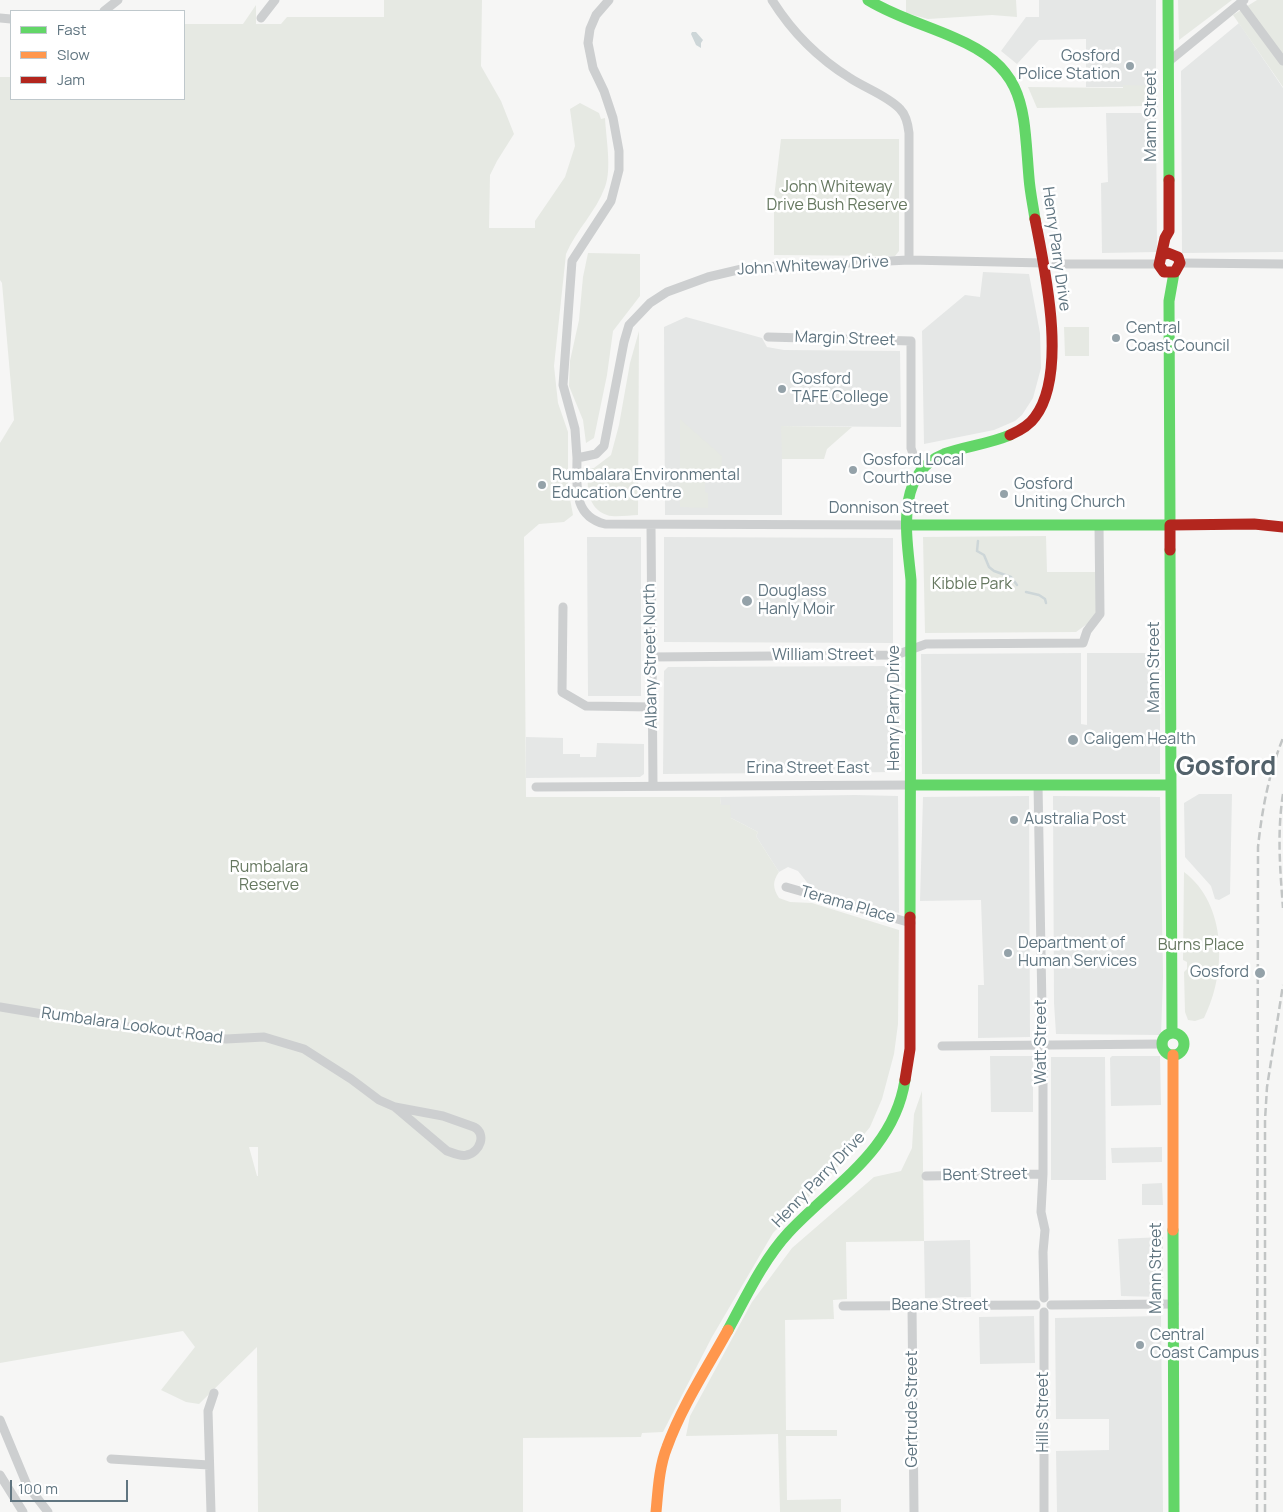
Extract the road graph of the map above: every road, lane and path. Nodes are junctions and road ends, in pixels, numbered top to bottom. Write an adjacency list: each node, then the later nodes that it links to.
1 (118, 0): 8 (street)
2 (275, 0): 9 (street)
3 (609, 0): 18 (street)
4 (772, 0): 12 (street, John Whiteway Drive)
5 (868, 0): 13 (main road, Henry Parry Drive)
6 (1168, 0): 11 (main road, Mann Street)
7 (1242, 2): 10 (street); 11 (street)
8 (105, 10)
9 (261, 18)
10 (1283, 61)
11 (1168, 62): 14 (main road, Mann Street)
12 (909, 260): 13 (street); 18 (street, John Whiteway Drive)
13 (1044, 263): 19 (main road, Henry Parry Drive)
14 (1169, 263): 15 (street); 16 (street); 25 (main road, Mann Street)
15 (1056, 264)
16 (1283, 264)
17 (768, 337): 19 (street, Margin Street)
18 (577, 458): 22 (street, Donnison Street)
19 (922, 469): 23 (main road, Henry Parry Drive)
20 (1283, 520): 21 (main road, Donnison Street)
21 (1254, 524): 25 (main road, Donnison Street); 26 (main road, Donnison Street)
22 (651, 525): 23 (street, Donnison Street); 29 (street, Albany Street North)
23 (908, 525): 24 (main road, Donnison Street); 28 (main road, Henry Parry Drive)
24 (1099, 525): 25 (main road, Donnison Street); 28 (street, William Street)
25 (1170, 525): 33 (main road, Mann Street)
26 (1283, 527)
27 (562, 607): 30 (street)
28 (911, 649): 29 (street, William Street); 31 (main road, Henry Parry Drive)
29 (651, 657): 30 (street, Albany Street North)
30 (652, 707): 34 (street, Albany Street North)
31 (911, 785): 32 (main road, Erina Street East); 34 (street, Erina Street East); 37 (main road, Henry Parry Drive)
32 (1038, 785): 33 (main road, Erina Street East); 41 (street, Watt Street)
33 (1171, 785): 39 (main road, Mann Street)
34 (653, 786): 35 (street, Erina Street East)
35 (536, 787)
36 (786, 887): 37 (street, Terama Place)
37 (911, 923): 61 (main road, Henry Parry Drive)
38 (0, 1007): 44 (street, Rumbalara Lookout Road)
39 (1172, 1033): 40 (main road); 43 (main road, Mann Street)
40 (1163, 1044): 41 (street); 43 (main road)
41 (1043, 1045): 42 (street); 45 (street, Watt Street)
42 (942, 1046)
43 (1174, 1054): 48 (main road, Mann Street)
44 (395, 1107): 44 (street, Rumbalara Lookout Road)
45 (1044, 1174): 46 (street, Bent Street); 47 (street, Watt Street)
46 (926, 1176)
47 (1047, 1301): 48 (street); 49 (street); 52 (street)
48 (1174, 1304): 64 (main road, Mann Street)
49 (1036, 1305): 51 (street, Beane Street); 52 (street)
50 (843, 1306): 51 (street, Beane Street)
51 (912, 1306): 62 (street, Gertrude Street)
52 (1044, 1312): 63 (street, Hills Street)
53 (214, 1393): 56 (street)
54 (0, 1420): 59 (street)
55 (112, 1460): 56 (street)
56 (209, 1465): 60 (street)
57 (0, 1475): 58 (street)
58 (23, 1512)
59 (48, 1512)
60 (211, 1512)
61 (656, 1512)
62 (914, 1512)
63 (1044, 1512)
64 (1174, 1512)

